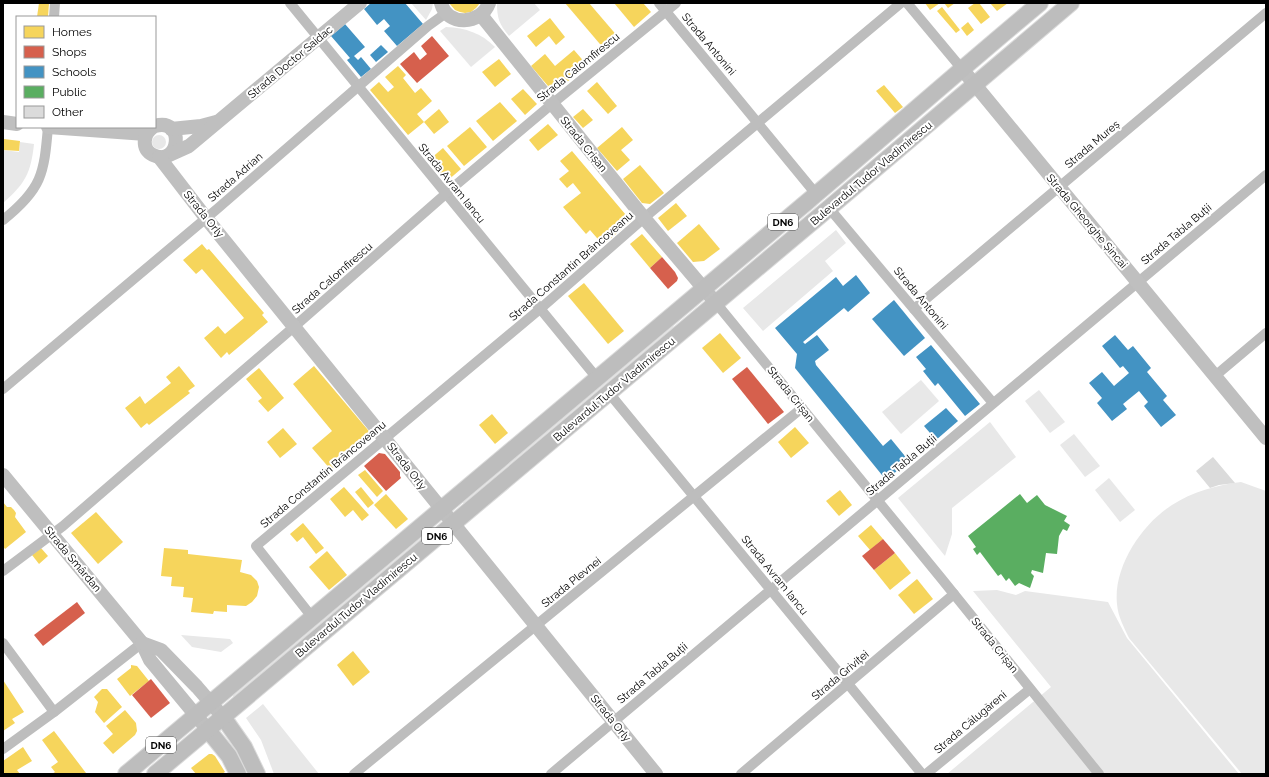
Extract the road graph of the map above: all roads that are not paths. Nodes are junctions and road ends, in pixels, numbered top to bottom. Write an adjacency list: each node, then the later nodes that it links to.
1 (55, 3): 15 (street)
2 (290, 3): 16 (street, Strada Avram Iancu)
3 (360, 3): 16 (street, Strada Doctor Saidac)
4 (488, 3): 14 (street)
5 (659, 3): 12 (street, Strada Antonini)
6 (676, 3): 12 (street, Strada Calomfirescu)
7 (901, 3): 23 (street, Strada Constantin Brâncoveanu)
8 (907, 3): 17 (street, Strada Gheorghe Șincai)
9 (1040, 3): 17 (main road, Bulevardul Tudor Vladimirescu / DN6)
10 (1071, 3): 18 (main road, Bulevardul Tudor Vladimirescu / DN6)
11 (443, 8): 14 (street); 19 (street, Strada Adrian)
12 (666, 12): 20 (street, Strada Calomfirescu); 23 (street, Strada Antonini)
13 (1266, 13): 32 (street, Strada Mureș)
14 (481, 15): 20 (street, Strada Crișan)
15 (54, 16)
16 (319, 38): 19 (street, Strada Avram Iancu); 21 (street, Strada Doctor Saidac)
17 (962, 69): 18 (street, Strada Gheorghe Șincai); 34 (main road, Bulevardul Tudor Vladimirescu / DN6)
18 (975, 84): 32 (street, Strada Gheorghe Șincai); 35 (main road, Bulevardul Tudor Vladimirescu / DN6)
19 (359, 87): 33 (street, Strada Avram Iancu); 36 (street, Strada Adrian)
20 (552, 104): 33 (street, Strada Calomfirescu); 37 (street, Strada Crișan)
21 (221, 120): 29 (street, Strada Doctor Saidac); 30 (street, Strada Doctor Saidac)
22 (3, 122): 24 (street)
23 (759, 123): 34 (street, Strada Antonini); 37 (street, Strada Constantin Brâncoveanu)
24 (16, 124)
25 (156, 127): 29 (street, Strada Doctor Saidac)
26 (48, 128): 38 (street)
27 (100, 128): 28 (street, Strada Doctor Saidac)
28 (151, 129): 30 (street)
29 (171, 129): 30 (street)
30 (164, 156): 36 (street, Strada Orly)
31 (1266, 175): 39 (street, Strada Tabla Buții)
32 (1059, 187): 39 (street, Strada Gheorghe Șincai); 43 (street, Strada Mureș)
33 (445, 194): 42 (street, Strada Avram Iancu); 44 (street, Strada Calomfirescu)
34 (816, 194): 40 (main road, Bulevardul Tudor Vladimirescu / DN6)
35 (829, 208): 41 (main road, Bulevardul Tudor Vladimirescu / DN6); 43 (street, Strada Antonini)
36 (206, 218): 44 (street, Strada Orly); 48 (street, Strada Adrian)
37 (644, 218): 40 (street, Strada Crișan); 42 (street, Strada Constantin Brâncoveanu)
38 (3, 220)
39 (1138, 282): 46 (street, Strada Gheorghe Șincai); 50 (street, Strada Tabla Buții)
40 (704, 288): 41 (street, Strada Crișan); 47 (main road, Bulevardul Tudor Vladimirescu / DN6)
41 (716, 303): 49 (main road, Bulevardul Tudor Vladimirescu / DN6); 51 (street, Strada Crișan)
42 (540, 309): 47 (street, Strada Avram Iancu); 52 (street, Strada Constantin Brâncoveanu)
43 (914, 309): 50 (street, Strada Antonini)
44 (295, 326): 52 (street, Strada Orly); 59 (street, Strada Calomfirescu)
45 (1266, 333): 46 (street)
46 (1216, 376): 53 (street, Strada Gheorghe Șincai)
47 (597, 378): 57 (main road, Bulevardul Tudor Vladimirescu / DN6)
48 (3, 389)
49 (609, 393): 55 (street, Strada Avram Iancu); 58 (main road, Bulevardul Tudor Vladimirescu / DN6)
50 (993, 403): 56 (street, Strada Tabla Buții)
51 (802, 408): 55 (street, Strada Plevnei); 56 (street, Strada Crișan)
52 (386, 438): 57 (street, Strada Orly); 63 (street, Strada Constantin Brâncoveanu)
53 (1266, 438)
54 (3, 475): 59 (street, Strada Smârdan)
55 (694, 496): 61 (street, Strada Avram Iancu); 64 (street, Strada Plevnei)
56 (878, 500): 61 (street, Strada Tabla Buții); 62 (street, Strada Crișan)
57 (441, 508): 58 (street, Strada Orly); 63 (main road, Bulevardul Tudor Vladimirescu / DN6)
58 (453, 523): 64 (street, Strada Orly); 72 (main road, Bulevardul Tudor Vladimirescu / DN6)
59 (53, 534): 60 (street, Strada Calomfirescu); 66 (street, Strada Smârdan)
60 (3, 571)
61 (771, 589): 67 (street, Strada Avram Iancu); 73 (street, Strada Tabla Buții)
62 (954, 594): 67 (street, Strada Griviței); 68 (street, Strada Crișan)
63 (312, 617): 69 (main road, Bulevardul Tudor Vladimirescu / DN6)
64 (536, 625): 73 (street, Strada Orly); 80 (street, Strada Plevnei)
65 (3, 643): 70 (street)
66 (142, 643): 69 (street); 70 (street); 71 (street, Strada Smârdan)
67 (848, 684): 83 (street, Strada Griviței); 84 (street, Strada Avram Iancu)
68 (1030, 689): 85 (street, Strada Călugăreni); 86 (street, Strada Crișan)
69 (211, 702): 71 (main road, Bulevardul Tudor Vladimirescu / DN6); 72 (street)
70 (54, 712): 75 (street)
71 (196, 715): 74 (street, Strada Smârdan); 76 (main road, Bulevardul Tudor Vladimirescu / DN6)
72 (223, 717): 74 (main road, Bulevardul Tudor Vladimirescu / DN6); 79 (main road)
73 (614, 722): 81 (street, Strada Tabla Buții); 82 (street, Strada Orly)
74 (208, 730): 77 (main road, Bulevardul Tudor Vladimirescu / DN6); 78 (main road)
75 (3, 749)
76 (126, 774)
77 (155, 774)
78 (238, 774)
79 (258, 774)
80 (354, 774)
81 (551, 774)
82 (656, 774)
83 (741, 774)
84 (922, 774)
85 (926, 774)
86 (1099, 774)

